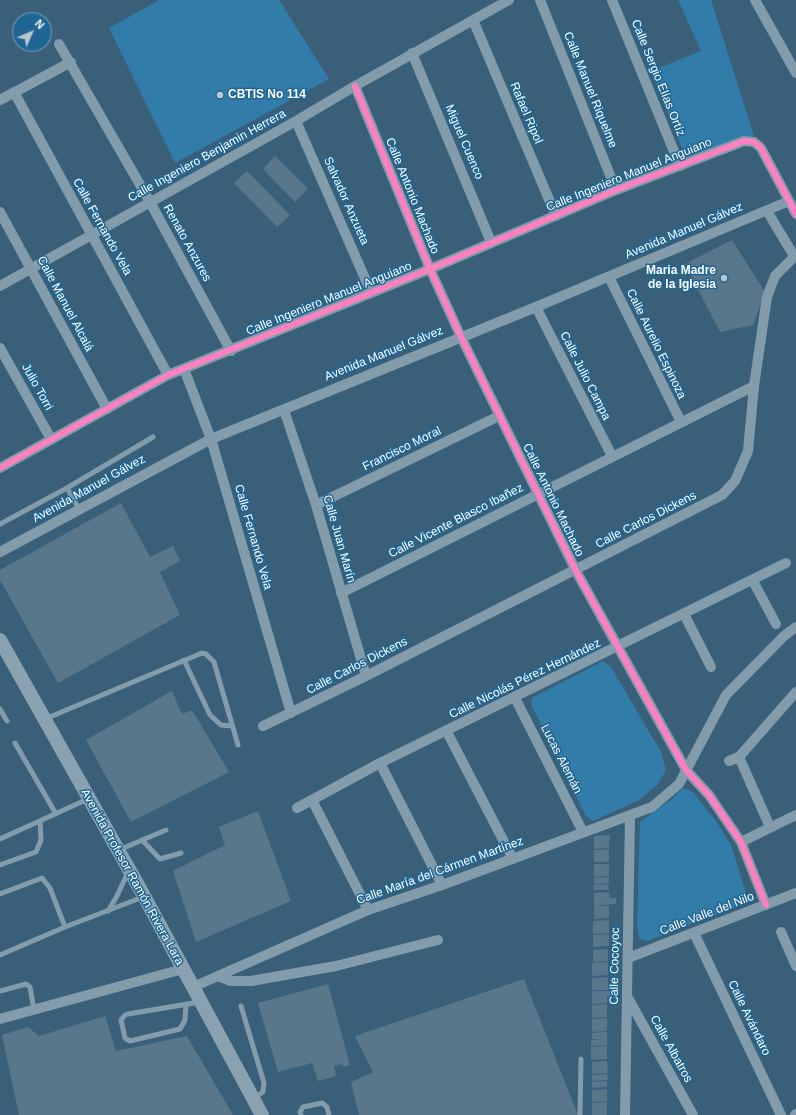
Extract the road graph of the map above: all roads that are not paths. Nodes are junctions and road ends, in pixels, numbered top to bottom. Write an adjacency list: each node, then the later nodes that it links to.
1 (509, 0): 5 (street, Calle Ingeniero Benjamin Herrera)
2 (540, 0): 15 (street, Calle Manuel Riquelme)
3 (612, 0): 14 (street, Calle Sergio Elías Ortíz)
4 (755, 0): 9 (street)
5 (473, 20): 7 (street, Calle Ingeniero Benjamin Herrera); 21 (street, Rafael Ripol)
6 (59, 44): 8 (street, Renato Anzures)
7 (412, 53): 10 (street, Calle Ingeniero Benjamin Herrera); 23 (street, Miguel Cuenco)
8 (71, 62): 11 (street); 17 (street, Renato Anzures)
9 (796, 73)
10 (355, 86): 13 (street, Calle Ingeniero Benjamin Herrera); 26 (street, Calle Antonio Machado)
11 (14, 92): 12 (street); 22 (street, Calle Fernando Vela)
12 (0, 100)
13 (296, 121): 17 (street, Calle Ingeniero Benjamin Herrera); 29 (street, Salvador Anzueta)
14 (680, 166): 15 (street, Calle Ingeniero Manuel Anguiano); 16 (street, Calle Ingeniero Manuel Anguiano)
15 (616, 190): 21 (street, Calle Ingeniero Manuel Anguiano)
16 (789, 201): 18 (street, Avenida Manuel Gálvez); 20 (street, Calle Ingeniero Manuel Anguiano)
17 (150, 202): 22 (street, Calle Ingeniero Benjamin Herrera); 33 (street, Renato Anzures)
18 (767, 211): 24 (street); 27 (street, Avenida Manuel Gálvez)
19 (0, 212): 25 (street, Calle Manuel Alcalá)
20 (796, 214)
21 (556, 216): 23 (street, Calle Ingeniero Manuel Anguiano)
22 (92, 235): 25 (street, Calle Ingeniero Benjamin Herrera); 35 (street, Calle Fernando Vela)
23 (491, 242): 26 (street, Calle Ingeniero Manuel Anguiano)
24 (795, 256): 36 (street, Calle Carlos Dickens)
25 (31, 268): 28 (street, Calle Ingeniero Benjamin Herrera); 37 (street, Calle Manuel Alcalá)
26 (430, 269): 29 (street, Calle Ingeniero Manuel Anguiano); 31 (street, Calle Antonio Machado)
27 (608, 277): 30 (street, Avenida Manuel Gálvez); 40 (street, Calle Aurelio Espinoza)
28 (0, 286)
29 (371, 292): 33 (street, Calle Ingeniero Manuel Anguiano)
30 (536, 307): 31 (street, Avenida Manuel Gálvez); 44 (street, Calle Julio Campa)
31 (461, 337): 38 (street, Avenida Manuel Gálvez); 39 (street, Calle Antonio Machado)
32 (0, 348): 42 (street, Julio Torri)
33 (231, 351): 34 (street, Calle Ingeniero Manuel Anguiano)
34 (184, 369): 35 (street, Calle Ingeniero Manuel Anguiano); 43 (street, Calle Fernando Vela)
35 (168, 375): 37 (street, Calle Ingeniero Manuel Anguiano)
36 (754, 386): 40 (street, Calle Vicente Blasco Ibañez); 53 (street, Calle Carlos Dickens)
37 (107, 408): 42 (street, Calle Ingeniero Manuel Anguiano)
38 (284, 410): 43 (street, Avenida Manuel Gálvez); 48 (street, Calle Juan Marín)
39 (499, 416): 47 (street, Calle Antonio Machado); 48 (street, Francisco Moral)
40 (680, 422): 44 (street, Calle Vicente Blasco Ibañez)
41 (153, 438): 46 (lane)
42 (51, 439): 45 (street, Calle Ingeniero Manuel Anguiano)
43 (211, 439): 49 (street, Avenida Manuel Gálvez); 67 (street, Calle Fernando Vela)
44 (612, 456): 47 (street, Calle Vicente Blasco Ibañez)
45 (0, 468)
46 (67, 488): 49 (lane); 50 (lane)
47 (538, 494): 53 (street, Calle Antonio Machado); 55 (street, Calle Vicente Blasco Ibañez)
48 (316, 505): 55 (street, Calle Juan Marín)
49 (79, 509): 51 (street, Avenida Manuel Gálvez)
50 (0, 524)
51 (0, 552)
52 (786, 563): 54 (street, Calle Nicolás Pérez Hernández)
53 (576, 571): 60 (street, Calle Antonio Machado); 63 (street, Calle Carlos Dickens)
54 (753, 581): 56 (street, Calle Nicolás Pérez Hernández); 57 (street)
55 (341, 593): 63 (street, Calle Juan Marín)
56 (684, 614): 60 (street, Calle Nicolás Pérez Hernández); 62 (street)
57 (776, 624)
58 (796, 627): 78 (street, Calle María del Cármen Martínez)
59 (0, 640): 68 (main road, Avenida Profesor Ramón Rivera Lara)
60 (617, 648): 65 (street, Calle Nicolás Pérez Hernández); 78 (street, Calle Antonio Machado)
61 (184, 660): 68 (lane); 70 (lane); 70 (lane)
62 (711, 667)
63 (366, 676): 67 (street, Calle Carlos Dickens)
64 (796, 692): 75 (street)
65 (515, 698): 72 (street, Calle Nicolás Pérez Hernández); 88 (street, Lucas Alemán)
66 (0, 709): 69 (lane)
67 (291, 714): 71 (street, Calle Carlos Dickens)
68 (45, 719): 79 (main road, Avenida Profesor Ramón Rivera Lara)
69 (7, 721)
70 (232, 726): 74 (lane)
71 (263, 726)
72 (447, 732): 77 (street, Calle Nicolás Pérez Hernández); 94 (street)
73 (15, 743): 82 (lane)
74 (238, 745)
75 (739, 757): 76 (street); 86 (street)
76 (729, 761)
77 (380, 764): 80 (street, Calle Nicolás Pérez Hernández); 97 (street)
78 (686, 770): 84 (street, Calle María del Cármen Martínez); 91 (street, Calle Antonio Machado)
79 (89, 799): 82 (lane); 92 (main road, Avenida Profesor Ramón Rivera Lara)
80 (312, 800): 81 (street, Calle Nicolás Pérez Hernández); 102 (street)
81 (297, 808)
82 (56, 814): 85 (lane)
83 (796, 815): 86 (street)
84 (630, 816): 88 (street, Calle María del Cármen Martínez); 109 (street, Calle Cocoyoc)
85 (40, 821): 89 (lane); 95 (lane)
86 (770, 827): 91 (street)
87 (166, 830): 90 (lane)
88 (583, 832): 94 (street, Calle María del Cármen Martínez)
89 (0, 839)
90 (142, 840): 92 (lane); 93 (lane)
91 (741, 842): 101 (street, Calle Antonio Machado)
92 (118, 850): 96 (main road, Avenida Profesor Ramón Rivera Lara)
93 (181, 853)
94 (513, 859): 97 (street, Calle María del Cármen Martínez)
95 (0, 865)
96 (129, 869): 100 (main road, Avenida Profesor Ramón Rivera Lara); 103 (lane)
97 (442, 885): 102 (street, Calle María del Cármen Martínez)
98 (796, 893): 101 (street, Calle Valle del Nilo)
99 (0, 894): 104 (lane)
100 (144, 896): 103 (lane); 111 (main road, Avenida Profesor Ramón Rivera Lara)
101 (766, 906): 106 (street, Calle Valle del Nilo)
102 (368, 910): 112 (street, Calle María del Cármen Martínez)
103 (107, 911): 104 (lane)
104 (65, 927): 108 (lane)
105 (781, 932): 110 (street)
106 (694, 933): 109 (street, Calle Valle del Nilo); 129 (street, Calle Avándaro)
107 (438, 940): 112 (street)
108 (0, 955)
109 (628, 958): 115 (street, Calle Cocoyoc)
110 (796, 966)
111 (183, 969): 113 (main road, Avenida Profesor Ramón Rivera Lara); 119 (street)
112 (218, 976): 113 (street, Calle María del Cármen Martínez)
113 (193, 987): 116 (main road, Avenida Profesor Ramón Rivera Lara)
114 (0, 991): 119 (lane)
115 (627, 996): 127 (street, Calle Cocoyoc); 128 (street, Calle Albatros)
116 (201, 1001): 117 (lane); 122 (main road, Avenida Profesor Ramón Rivera Lara)
117 (186, 1004): 117 (lane)
118 (241, 1006): 122 (lane)
119 (34, 1010): 120 (street)
120 (0, 1019)
121 (581, 1059): 126 (lane)
122 (253, 1098): 123 (main road, Avenida Profesor Ramón Rivera Lara)
123 (262, 1115)
124 (301, 1115): 125 (lane)
125 (330, 1115)
126 (580, 1115)
127 (625, 1115)
128 (693, 1115)
129 (781, 1115)

